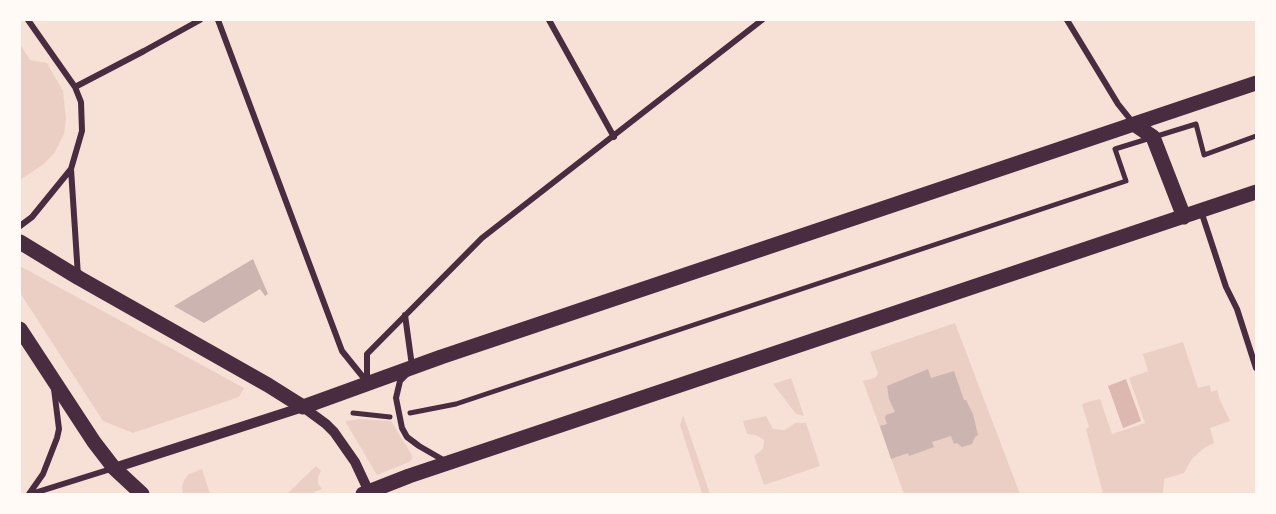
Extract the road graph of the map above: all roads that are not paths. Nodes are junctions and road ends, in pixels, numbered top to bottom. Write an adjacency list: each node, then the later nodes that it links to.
1 (28, 20): 8 (street)
2 (200, 20): 8 (street)
3 (218, 20): 25 (street)
4 (549, 20): 11 (street)
5 (762, 20): 11 (street)
6 (1067, 20): 9 (street)
7 (1257, 83): 9 (main road)
8 (75, 87): 13 (street)
9 (1134, 124): 12 (main road); 22 (main road)
10 (1257, 136): 12 (street)
11 (614, 137): 20 (street)
12 (1153, 137): 16 (main road); 28 (street)
13 (71, 169): 17 (street); 19 (street)
14 (1257, 192): 15 (main road)
15 (1201, 211): 16 (main road); 23 (street)
16 (1184, 217): 30 (main road)
17 (20, 225)
18 (20, 242): 19 (main road)
19 (79, 278): 26 (main road)
20 (405, 315): 22 (street); 25 (street)
21 (20, 329): 24 (main road)
22 (413, 367): 25 (main road); 30 (street)
23 (1257, 368)
24 (53, 379): 31 (main road); 33 (street)
25 (367, 382): 26 (main road)
26 (303, 407): 31 (street); 32 (street)
27 (353, 412): 29 (street)
28 (410, 413)
29 (390, 417)
30 (448, 463): 32 (main road)
31 (114, 468): 33 (street); 34 (main road)
32 (367, 494)
33 (30, 495)
34 (142, 495)

